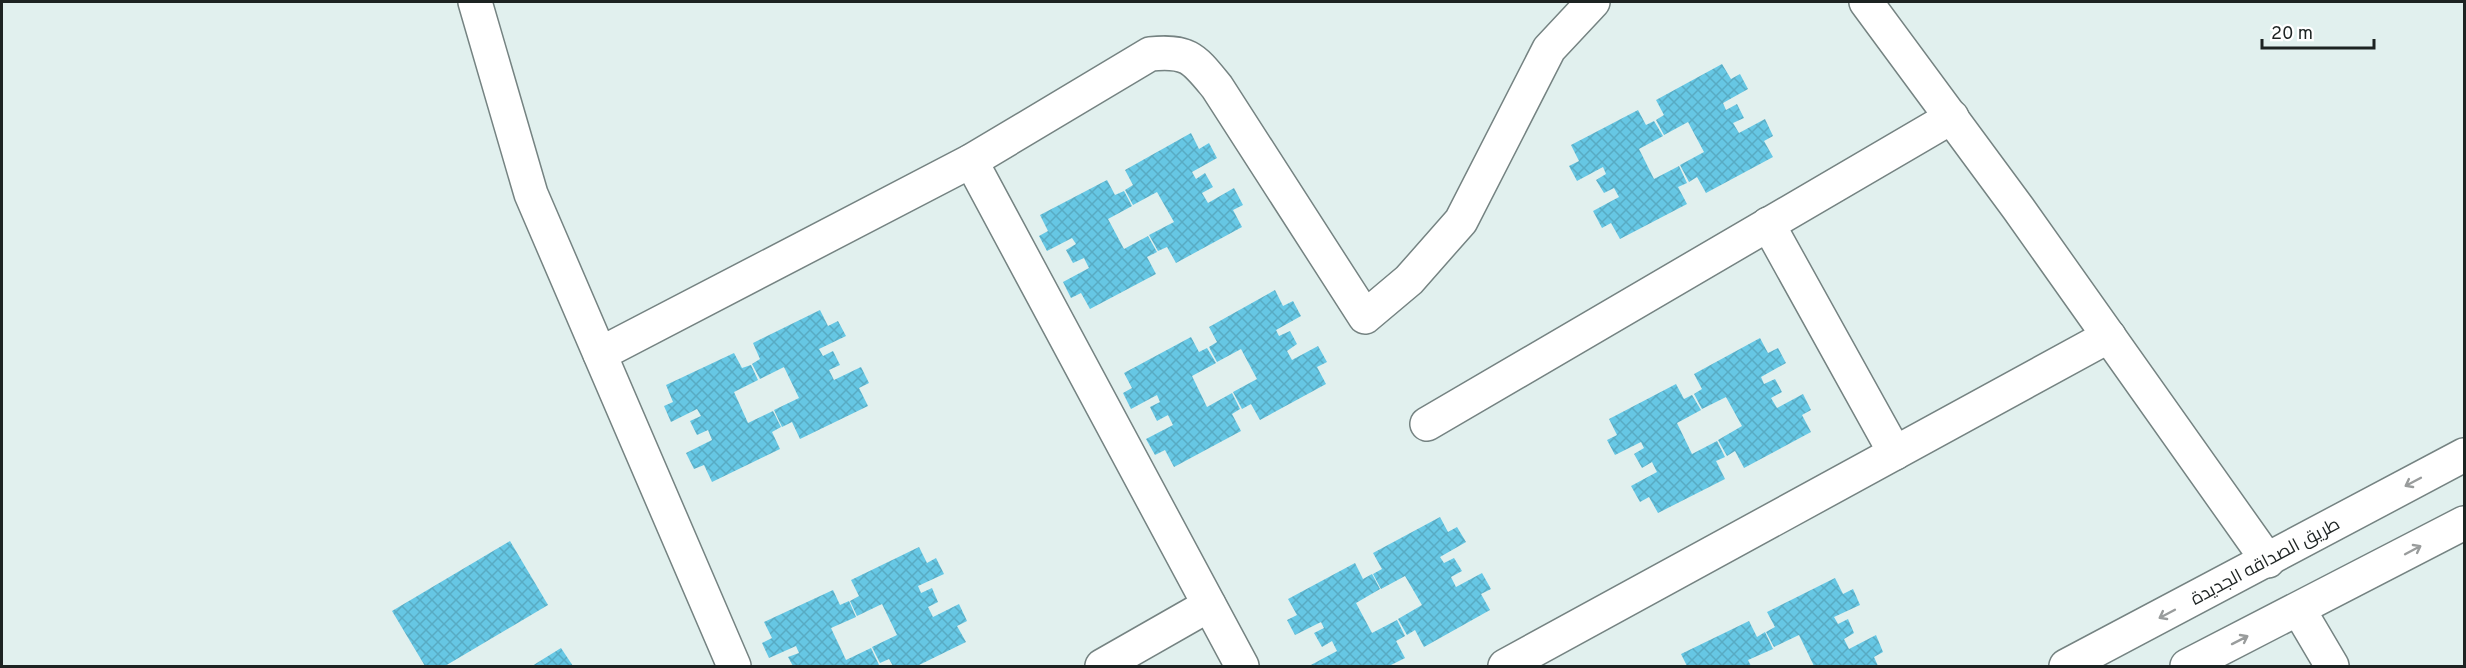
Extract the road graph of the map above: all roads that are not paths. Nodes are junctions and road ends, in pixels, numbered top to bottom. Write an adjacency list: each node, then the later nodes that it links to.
1 (474, 2): 8 (street)
2 (1593, 2): 5 (street)
3 (1866, 2): 4 (street)
4 (1952, 117): 6 (street); 7 (street)
5 (971, 161): 8 (street); 14 (street)
6 (1768, 224): 9 (street); 10 (street)
7 (2109, 336): 10 (street); 13 (street)
8 (600, 354): 16 (street)
9 (1427, 424)
10 (1895, 453): 19 (street)
11 (2464, 455): 13 (street, طريق الصداقه الجديدة, one-way to 13)
12 (2464, 523): 15 (street, one-way to 12)
13 (2268, 561): 20 (street, طريق الصداقه الجديدة, one-way to 20)
14 (1209, 605): 17 (street); 18 (street)
15 (2299, 610): 21 (street, one-way to 15); 22 (street)
16 (734, 666)
17 (1102, 666)
18 (1242, 666)
19 (1505, 666)
20 (2066, 666)
21 (2187, 666)
22 (2332, 666)

